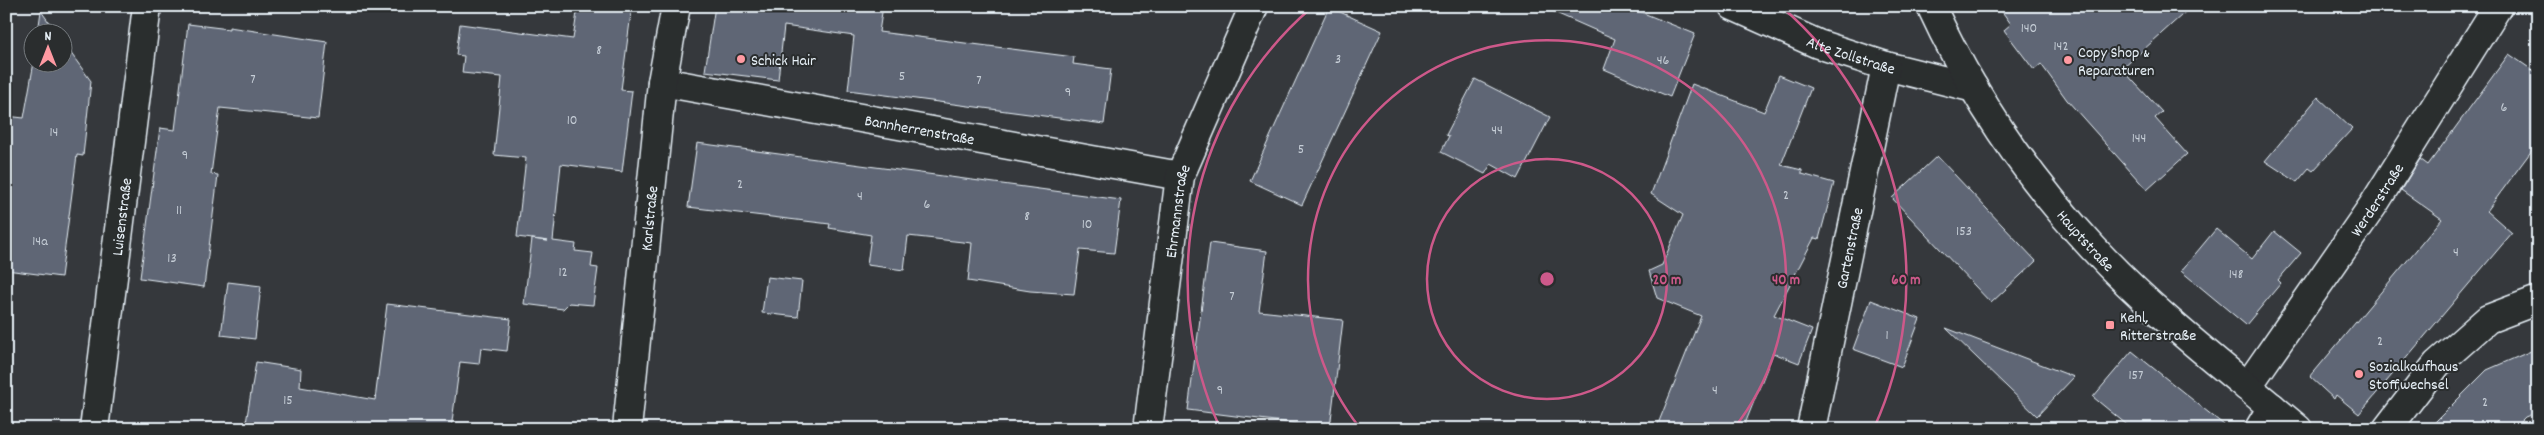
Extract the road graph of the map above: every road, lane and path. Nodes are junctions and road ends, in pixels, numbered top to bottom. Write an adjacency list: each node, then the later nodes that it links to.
1 (147, 6): 14 (street, Luisenstraße)
2 (676, 6): 8 (street, Karlstraße)
3 (1254, 6): 10 (street, Ehrmannstraße)
4 (1733, 6): 7 (street, Alte Zollstraße)
5 (1931, 6): 9 (street, Hauptstraße)
6 (2498, 6): 12 (street, Werderstraße)
7 (1886, 66): 9 (street, Alte Zollstraße); 17 (street, Gartenstraße)
8 (662, 82): 10 (street, Bannherrenstraße); 15 (street, Karlstraße)
9 (1974, 88): 12 (street, Hauptstraße)
10 (1180, 176): 16 (street, Ehrmannstraße)
11 (2538, 300): 19 (street)
12 (2247, 387): 13 (street, Hauptstraße)
13 (2266, 418): 18 (street, Hauptstraße)
14 (94, 429)
15 (627, 429)
16 (1148, 429)
17 (1811, 429)
18 (2298, 429)
19 (2387, 429)

